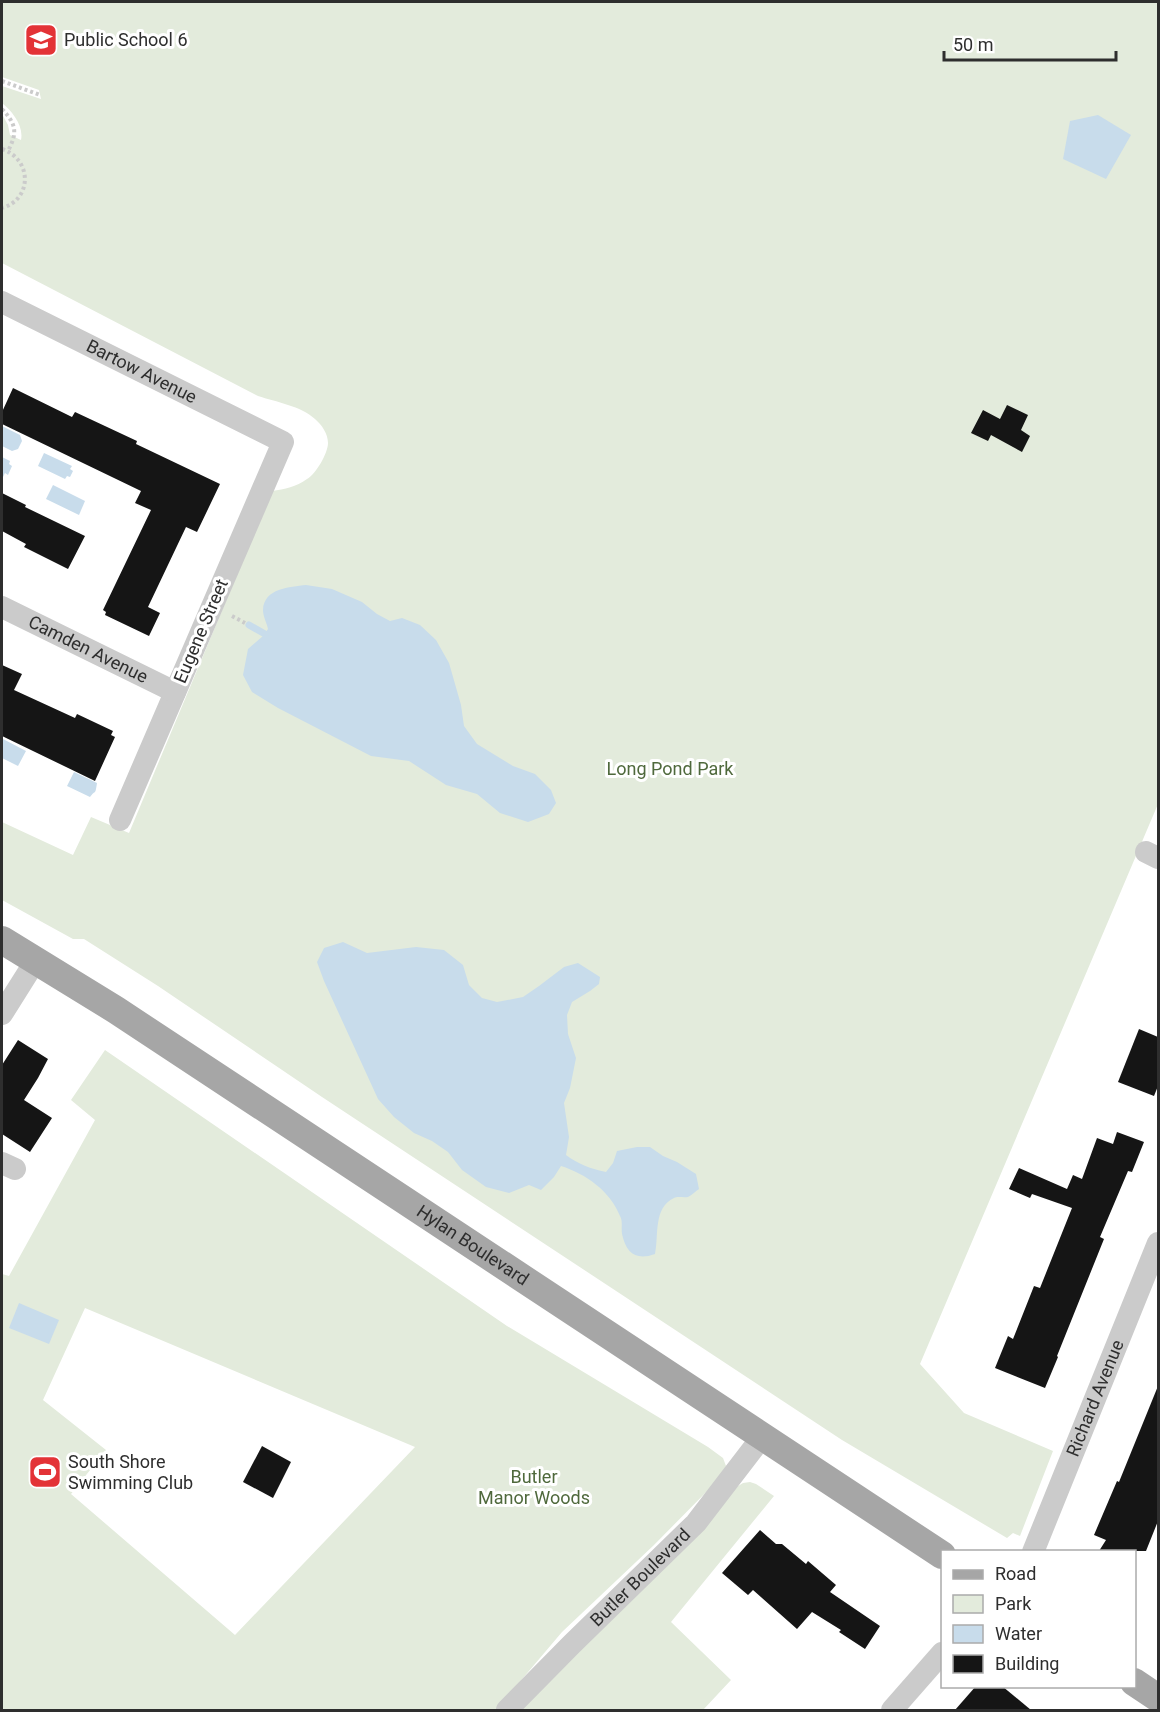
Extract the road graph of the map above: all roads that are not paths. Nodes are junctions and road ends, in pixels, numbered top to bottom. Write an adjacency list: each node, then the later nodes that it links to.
1 (2, 302): 2 (street, Bartow Avenue)
2 (283, 442): 4 (street, Eugene Street)
3 (2, 607): 4 (street, Camden Avenue)
4 (175, 692): 5 (street, Eugene Street)
5 (120, 820)
6 (2, 940): 7 (main road, Hylan Boulevard)
7 (36, 960): 8 (street); 10 (main road, Hylan Boulevard)
8 (2, 1014)
9 (1158, 1243): 11 (street, Richard Avenue)
10 (762, 1437): 12 (main road, Hylan Boulevard); 16 (street, Butler Boulevard)
11 (1033, 1550)
12 (941, 1554)
13 (941, 1654): 17 (street)
14 (1136, 1683): 15 (main road)
15 (1158, 1698)
16 (507, 1710)
17 (892, 1710)

